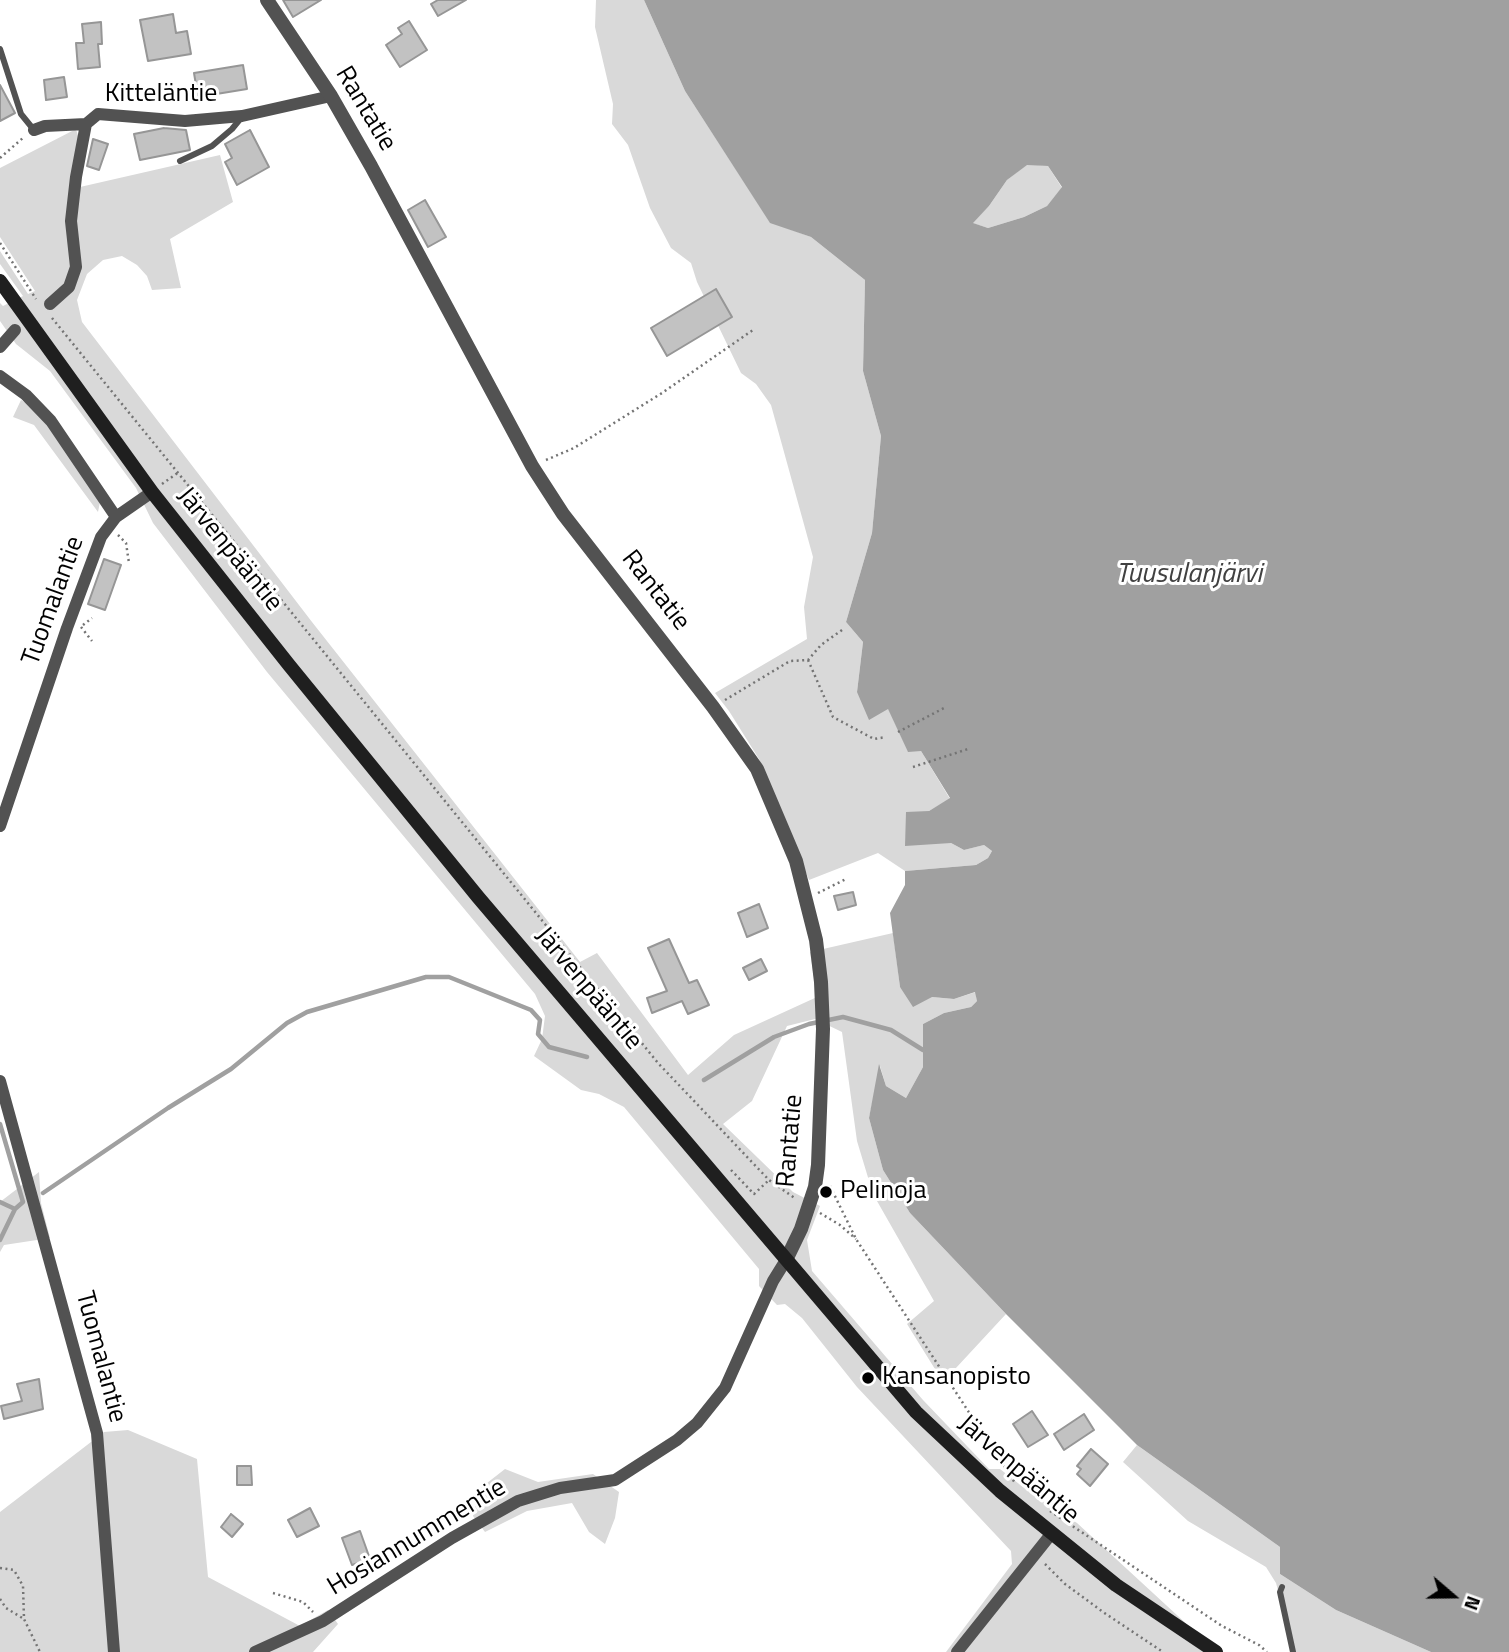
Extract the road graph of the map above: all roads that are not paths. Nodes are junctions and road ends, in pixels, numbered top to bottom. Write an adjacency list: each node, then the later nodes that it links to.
1 (267, 0): 3 (street, Rantatie)
2 (0, 49): 6 (lane)
3 (331, 96): 4 (street, Kitteläntie); 17 (street, Rantatie)
4 (242, 116): 5 (street, Kitteläntie); 7 (lane)
5 (86, 124): 6 (street, Kitteläntie); 9 (street)
6 (34, 130)
7 (180, 160)
8 (0, 281): 13 (main road, Järvenpääntie)
9 (46, 307)
10 (15, 330): 11 (street)
11 (0, 347)
12 (0, 375): 14 (street)
13 (152, 492): 14 (street, Tuomalantie); 17 (main road, Järvenpääntie)
14 (113, 521): 15 (street, Tuomalantie)
15 (0, 826)
16 (0, 1081): 20 (street, Tuomalantie)
17 (786, 1260): 18 (main road, Järvenpääntie); 21 (street, Hosiannummentie)
18 (1052, 1533): 22 (street); 23 (main road, Järvenpääntie)
19 (1282, 1587): 24 (lane)
20 (114, 1652)
21 (255, 1652)
22 (957, 1652)
23 (1216, 1652)
24 (1293, 1652)

